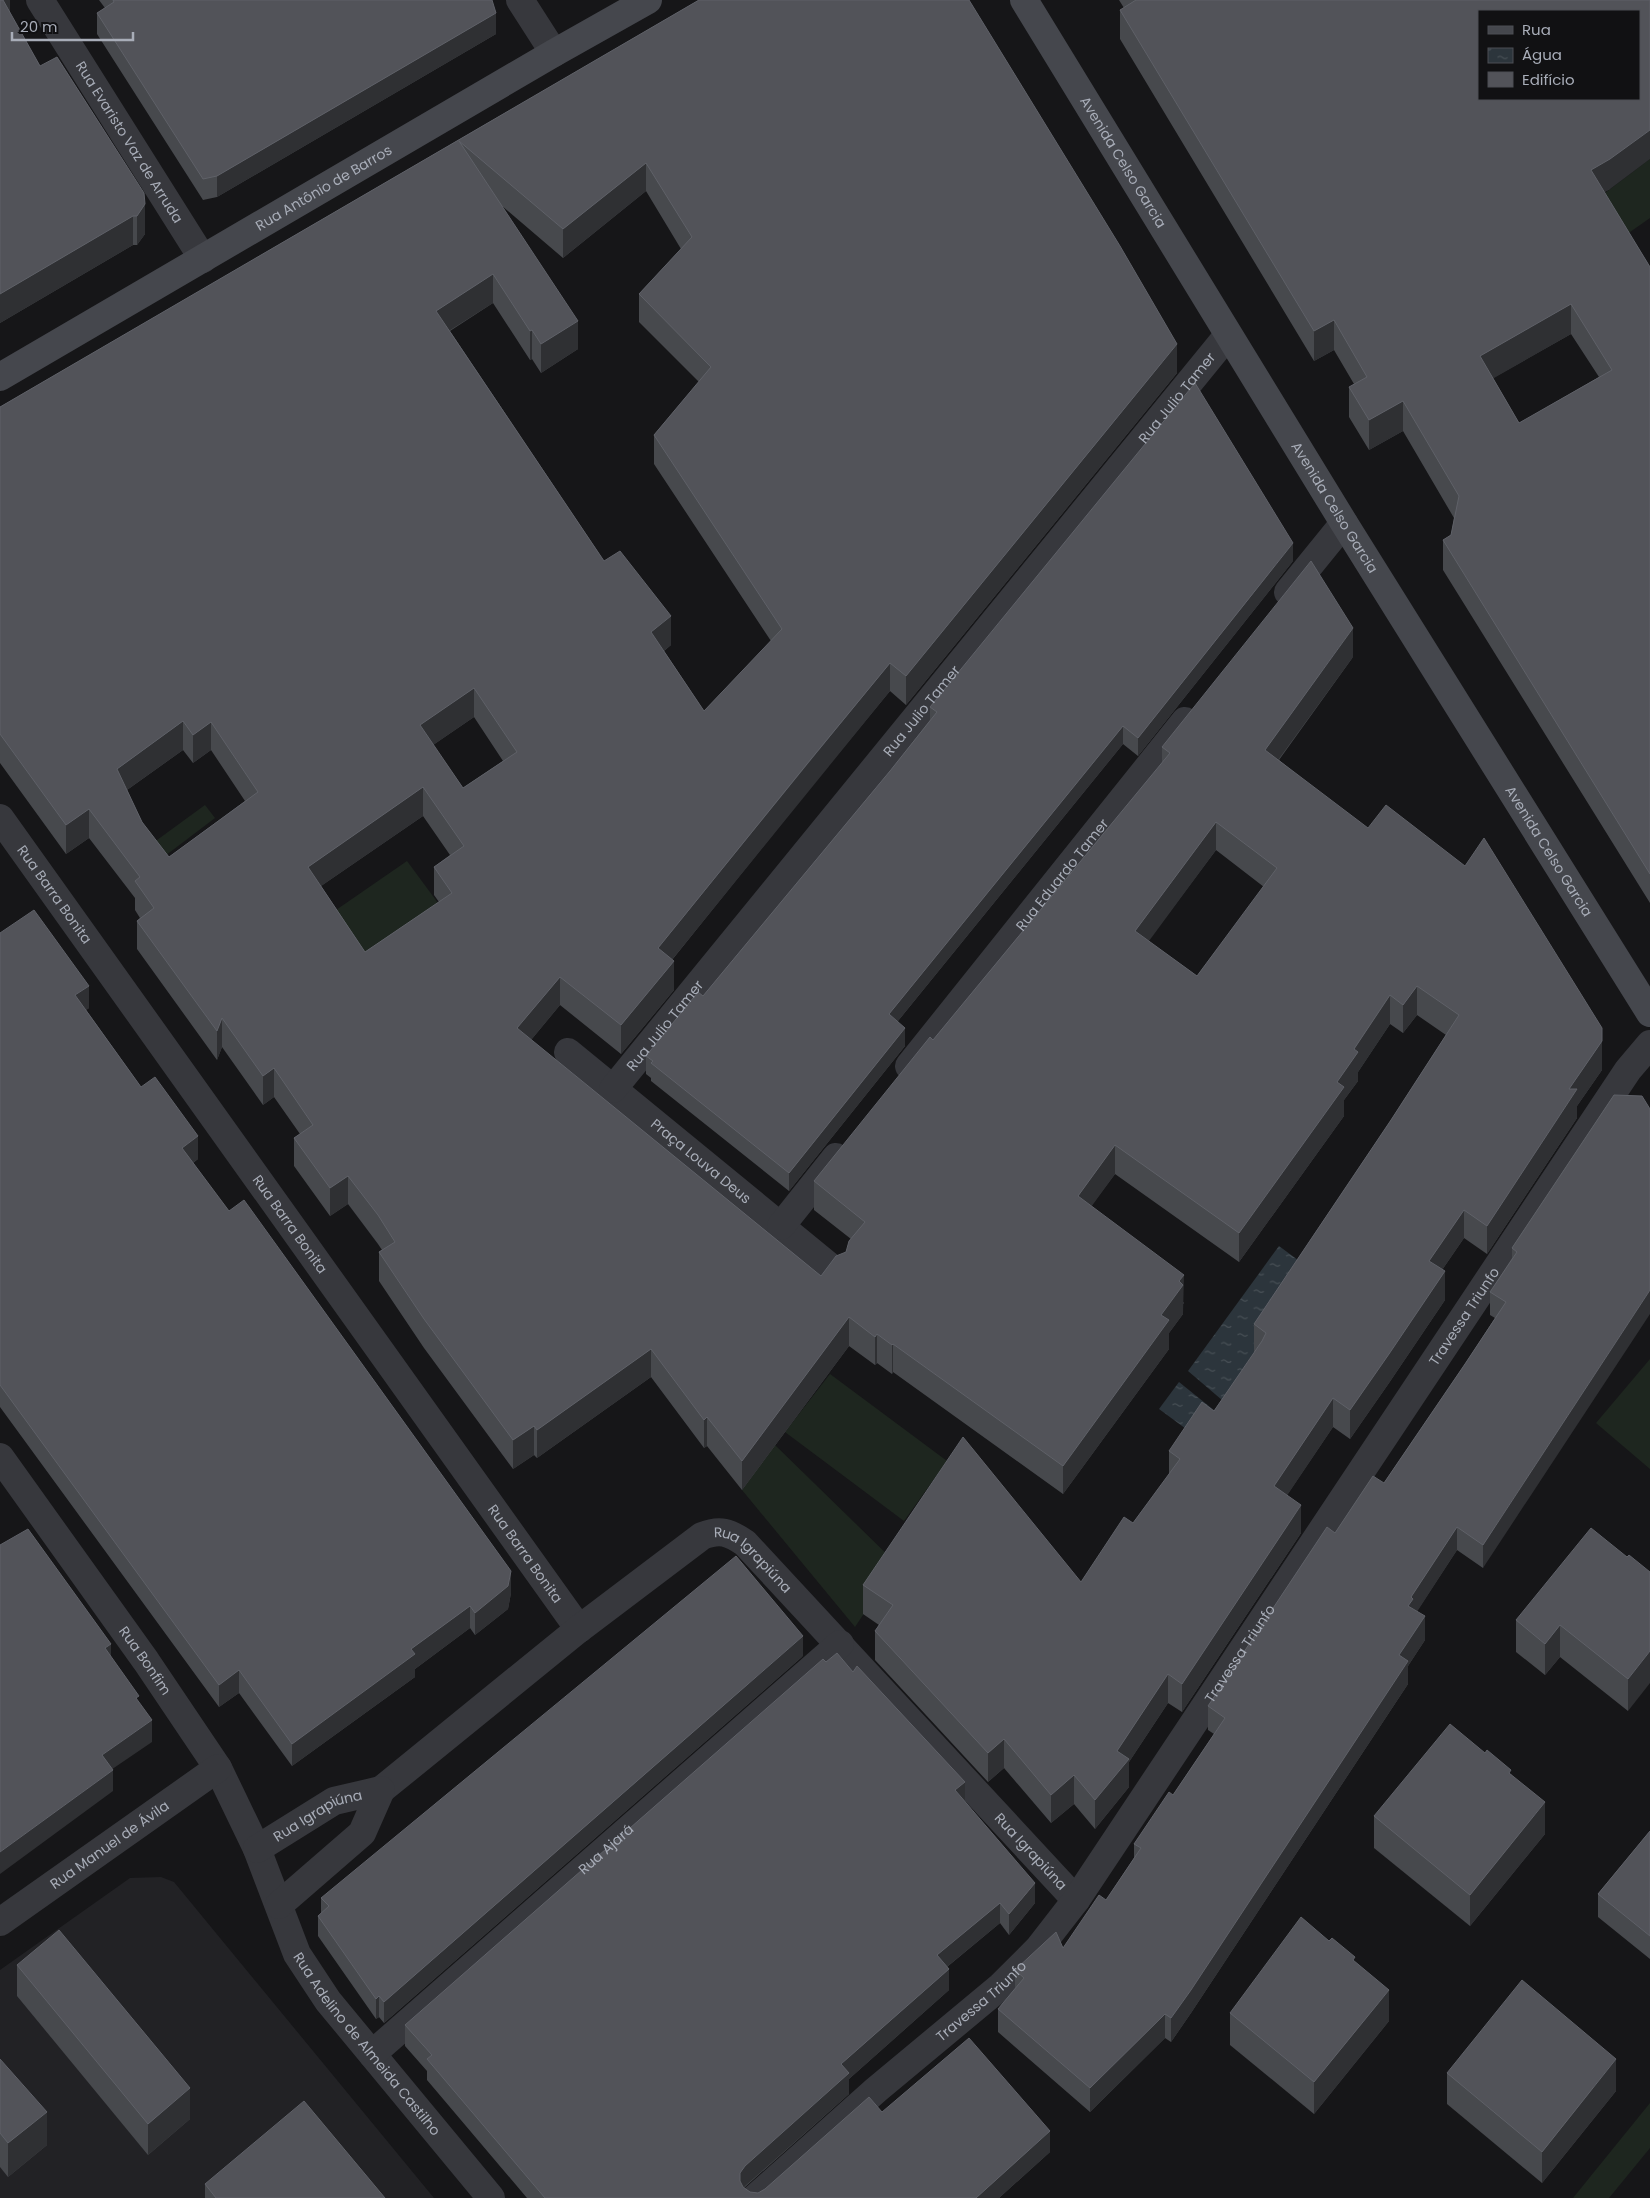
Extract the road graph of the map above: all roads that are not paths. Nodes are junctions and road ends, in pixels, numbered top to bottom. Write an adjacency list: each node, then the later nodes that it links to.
1 (40, 0): 6 (street, Rua Evaristo Vaz de Arruda)
2 (520, 0): 5 (street)
3 (648, 0): 5 (main road, Rua Antônio de Barros)
4 (1024, 0): 7 (main road, Avenida Celso Garcia)
5 (554, 53): 6 (main road, Rua Antônio de Barros)
6 (203, 259): 8 (main road, Rua Antônio de Barros)
7 (1228, 335): 9 (main road, Avenida Celso Garcia); 17 (street, Rua Julio Tamer)
8 (0, 377)
9 (1344, 523): 10 (street); 13 (main road, Avenida Celso Garcia)
10 (1274, 610)
11 (1199, 703): 16 (street, Rua Eduardo Tamer)
12 (0, 818): 22 (street, Rua Barra Bonita)
13 (1649, 1008)
14 (1650, 1044): 28 (street, Travessa Triunfo)
15 (568, 1052): 17 (street, Praça Louva Deus)
16 (893, 1085)
17 (613, 1089): 19 (street, Praça Louva Deus)
18 (850, 1140): 19 (street)
19 (781, 1226): 20 (street, Praça Louva Deus)
20 (834, 1270)
21 (0, 1457): 24 (street, Rua Bonfim)
22 (579, 1629): 23 (street, Rua Igrapiúna); 25 (street, Rua Igrapiúna)
23 (840, 1644): 28 (street, Rua Igrapiúna); 31 (street, Rua Ajará)
24 (218, 1768): 26 (street, Rua Bonfim); 30 (street, Rua Manuel de Ávila)
25 (381, 1790): 26 (street, Rua Igrapiúna); 29 (street, Rua Igrapiúna)
26 (257, 1849): 27 (street, Rua Bonfim)
27 (268, 1876): 29 (street, Rua Adelino de Almeida Castilho)
28 (1076, 1900): 33 (street, Travessa Triunfo)
29 (279, 1905): 31 (street, Rua Adelino de Almeida Castilho)
30 (0, 1922)
31 (372, 2054): 32 (street, Rua Adelino de Almeida Castilho)
32 (491, 2198)
33 (755, 2198)

